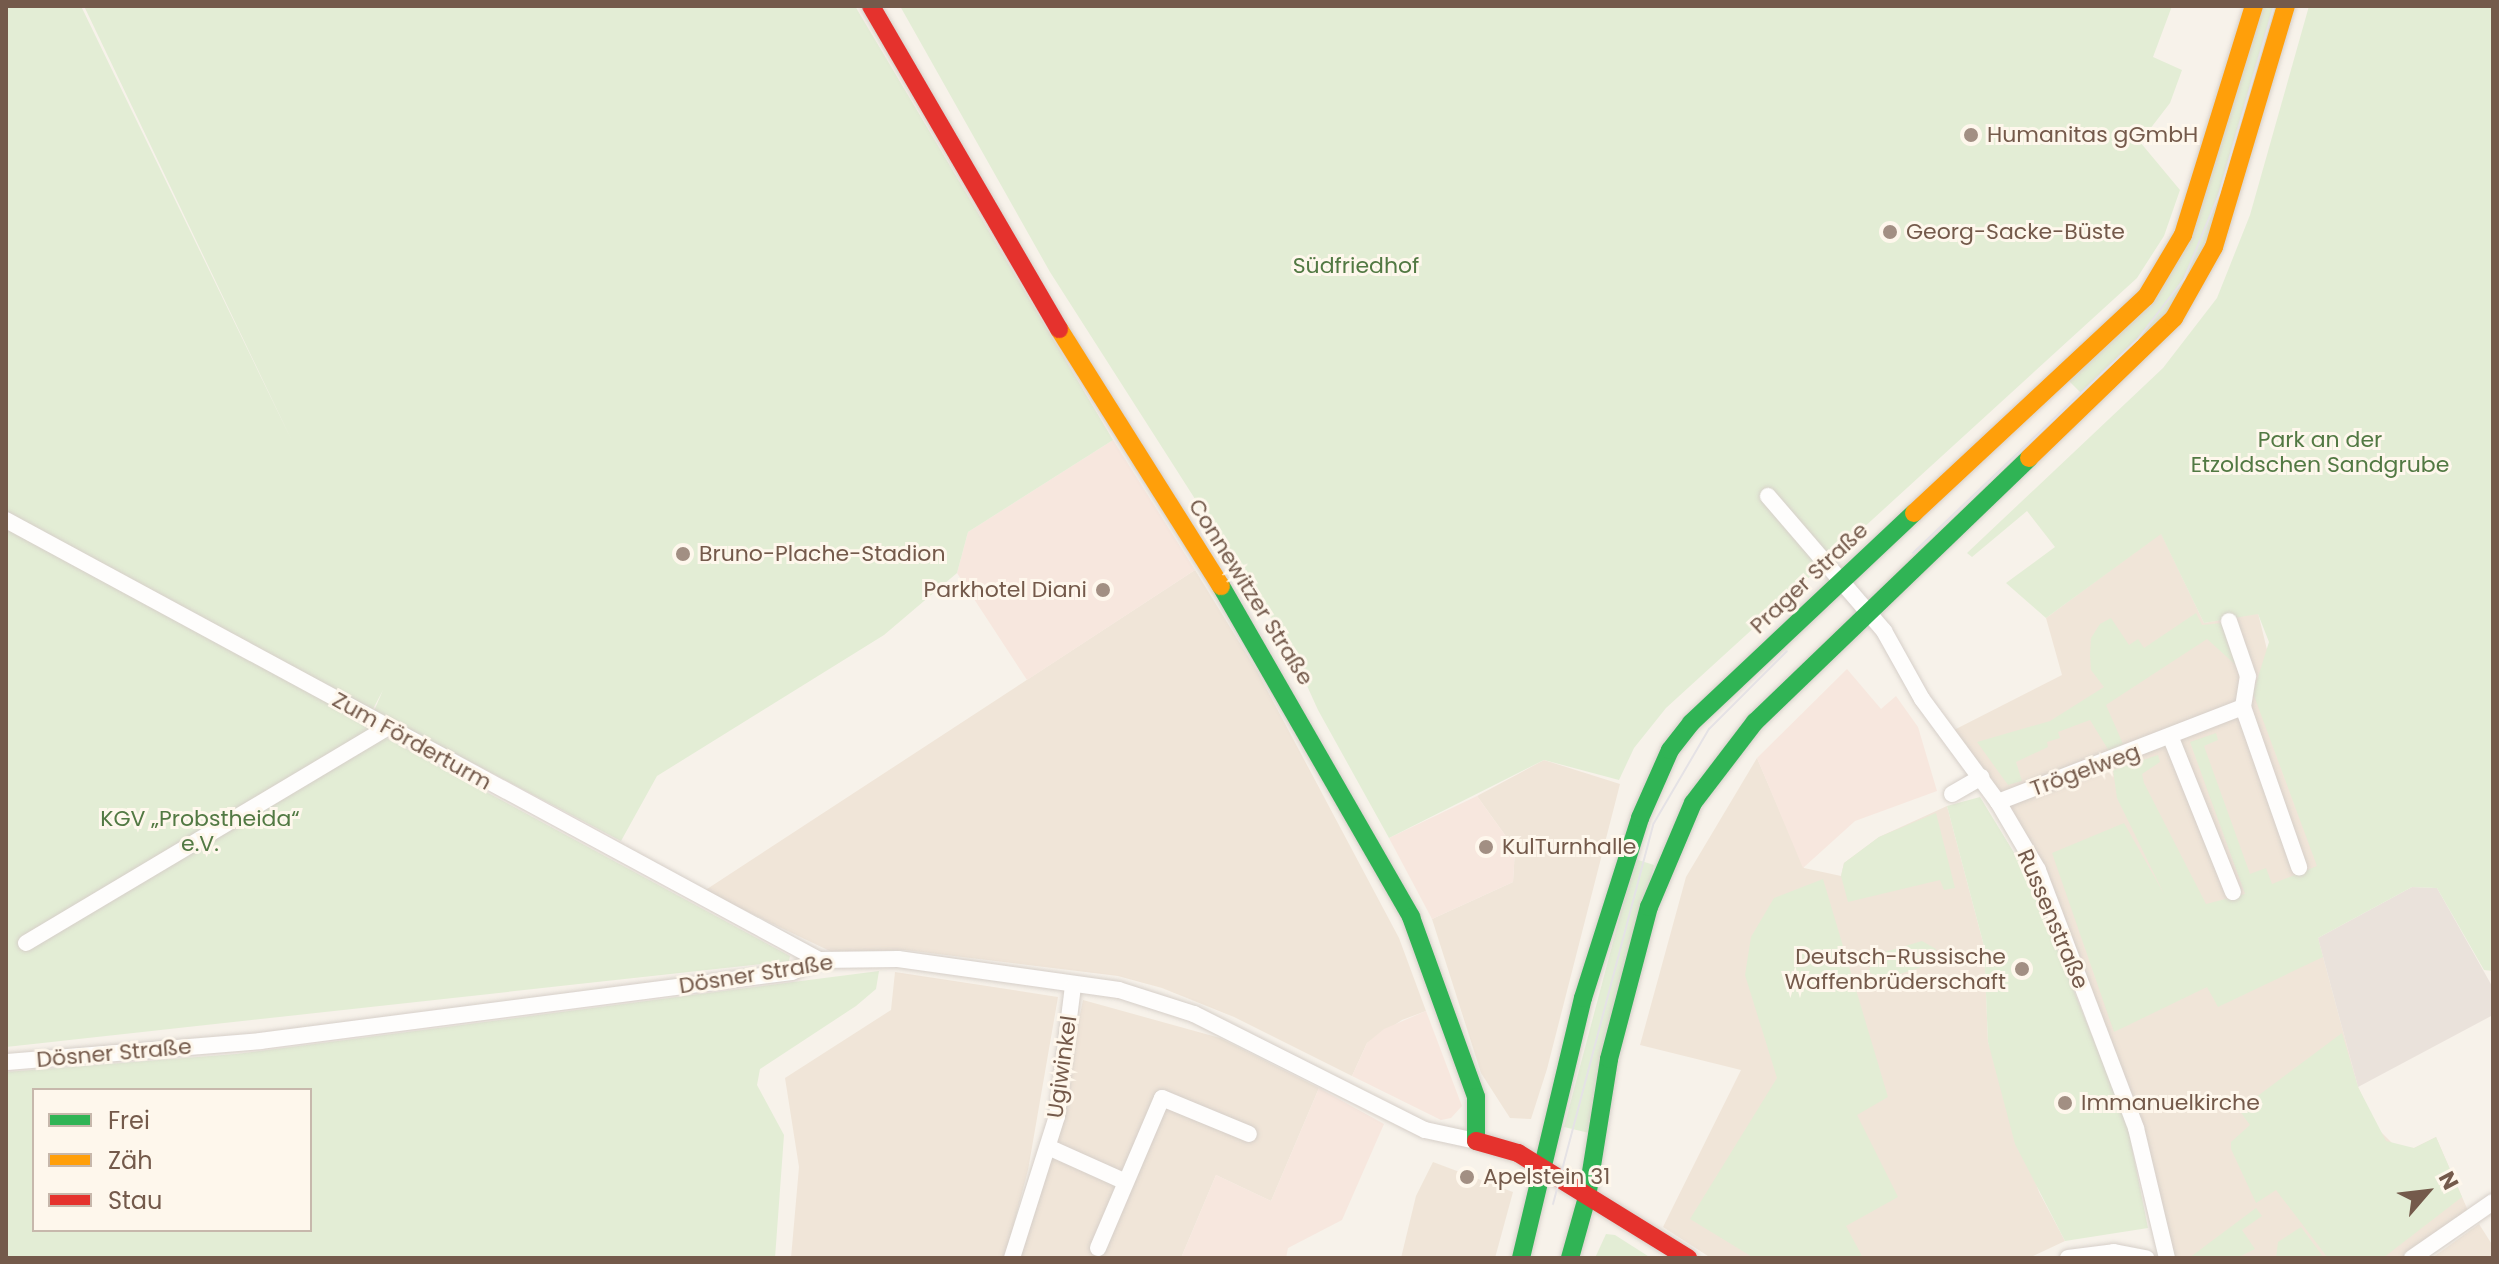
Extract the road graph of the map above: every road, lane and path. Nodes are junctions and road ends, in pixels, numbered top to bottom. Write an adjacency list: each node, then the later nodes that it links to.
1 (871, 6): 22 (main road, Connewitzer Straße)
2 (2254, 6): 6 (main road, Prager Straße)
3 (2286, 6): 7 (main road)
4 (1768, 496): 6 (street, Russenstraße)
5 (6, 520): 10 (street, Zum Förderturm)
6 (1842, 580): 7 (street, Russenstraße); 24 (main road, Prager Straße)
7 (1870, 613): 12 (street, Russenstraße); 26 (main road)
8 (2229, 621): 9 (street)
9 (2243, 707): 11 (street, Trögelweg); 15 (street)
10 (389, 727): 17 (street); 18 (street, Zum Förderturm)
11 (2171, 738): 14 (street, Trögelweg); 16 (street)
12 (1981, 777): 13 (street); 14 (street, Russenstraße)
13 (1952, 794)
14 (1998, 802): 35 (street, Russenstraße)
15 (2299, 867)
16 (2233, 892)
17 (26, 943)
18 (819, 960): 19 (street, Dösner Straße); 20 (street, Dösner Straße)
19 (1073, 986): 22 (street, Dösner Straße); 23 (street, Ugiwinkel)
20 (6, 1062)
21 (1249, 1134): 25 (street)
22 (1476, 1141): 24 (main road)
23 (1048, 1147): 25 (street, Ugiwinkel); 29 (street, Ugiwinkel)
24 (1541, 1169): 26 (main road); 30 (main road, Prager Straße)
25 (1126, 1182): 28 (street)
26 (1587, 1197): 31 (main road); 32 (main road)
27 (2493, 1202): 36 (street)
28 (1098, 1248)
29 (1012, 1258)
30 (1521, 1258)
31 (1570, 1258)
32 (1688, 1258)
33 (2068, 1258): 34 (street)
34 (2146, 1258)
35 (2167, 1258)
36 (2412, 1258)

